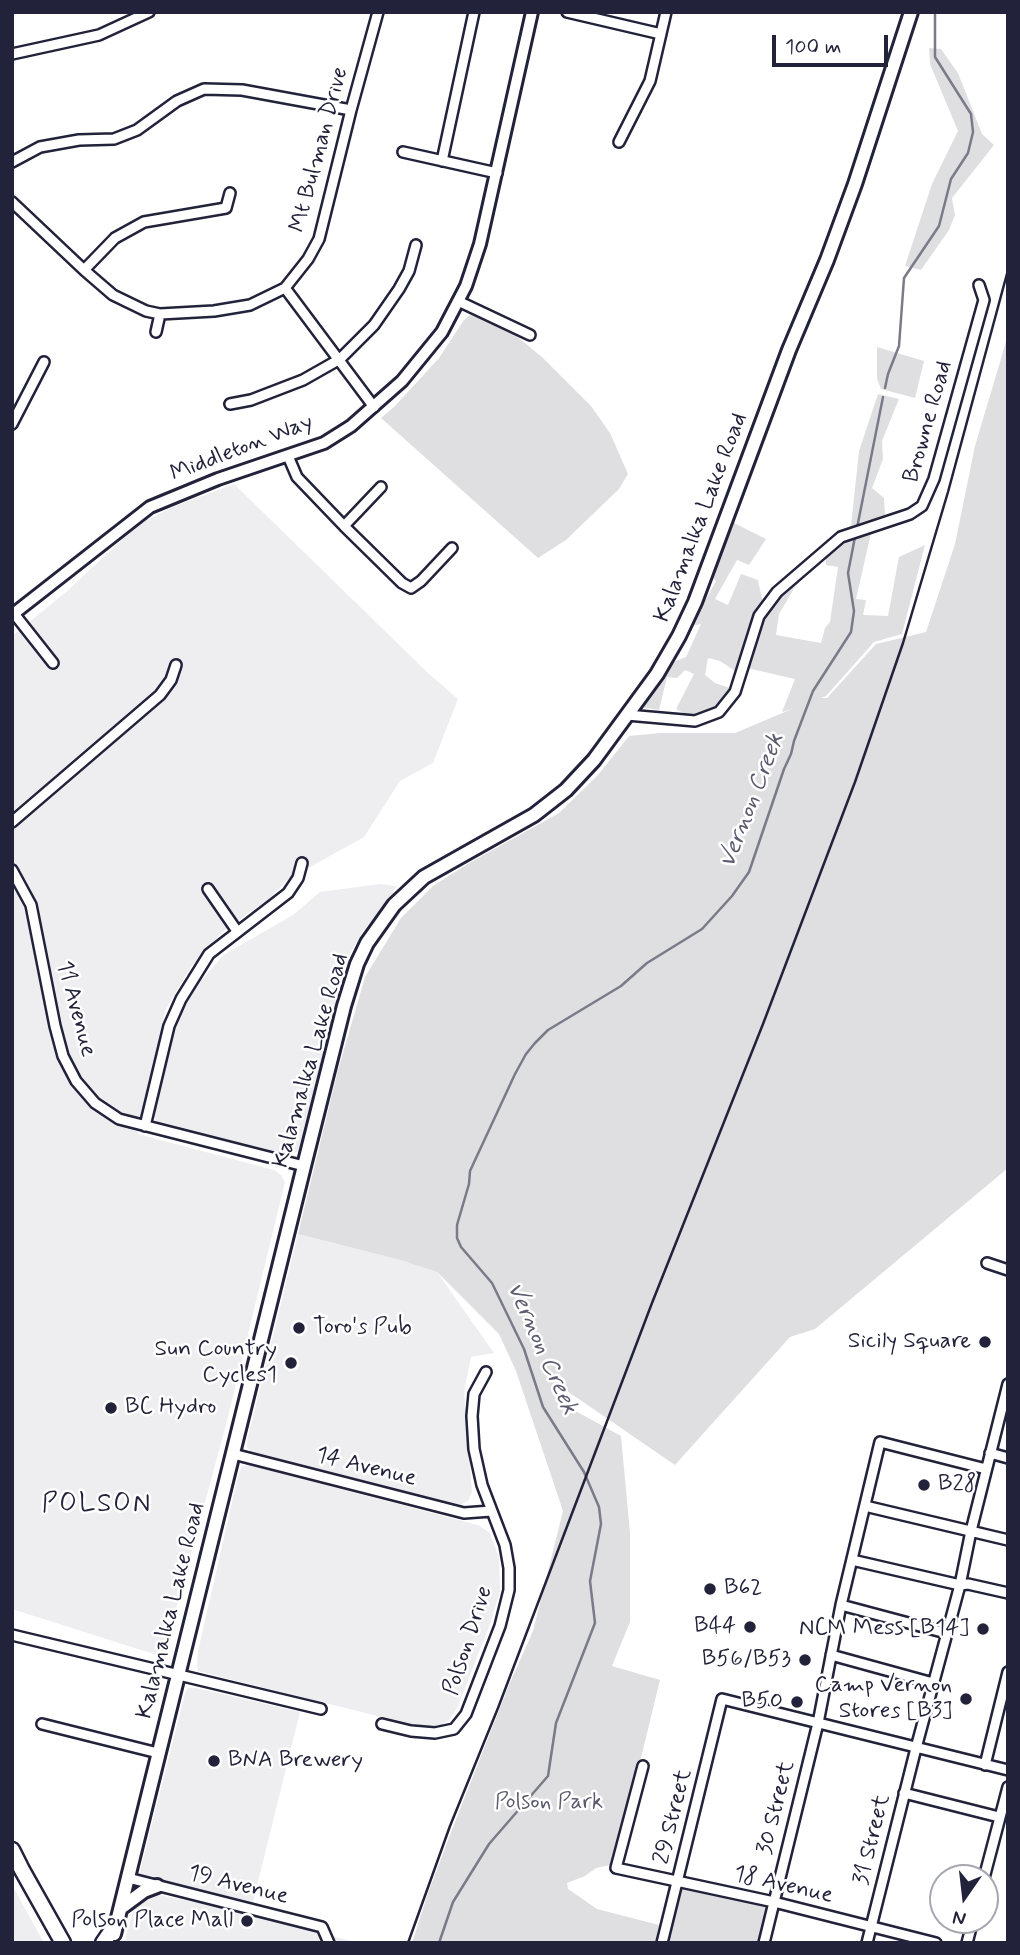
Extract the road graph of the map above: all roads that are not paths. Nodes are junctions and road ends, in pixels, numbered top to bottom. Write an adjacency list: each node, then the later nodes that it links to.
1 (149, 12): 9 (street)
2 (378, 12): 10 (street, Mt Bulman Drive)
3 (474, 12): 13 (street)
4 (532, 12): 15 (street, Middleton Way)
5 (567, 12): 8 (street)
6 (666, 12): 8 (street)
7 (911, 12): 38 (main road, Kalamalka Lake Road)
8 (661, 34): 11 (street)
9 (12, 54)
10 (351, 110): 14 (street); 21 (street, Mt Bulman Drive)
11 (619, 142)
12 (404, 152): 13 (street)
13 (442, 161): 15 (street)
14 (12, 162)
15 (497, 173): 22 (street, Middleton Way)
16 (230, 192): 19 (street)
17 (12, 202): 19 (street, Mt Bulman Drive)
18 (416, 246): 26 (street)
19 (84, 270): 23 (street, Mt Bulman Drive)
20 (979, 285): 38 (street, Browne Road)
21 (285, 288): 23 (street, Mt Bulman Drive); 26 (street)
22 (458, 301): 25 (street); 29 (street, Middleton Way)
23 (160, 314): 24 (street)
24 (156, 332)
25 (530, 335)
26 (340, 359): 28 (street); 29 (street)
27 (44, 362): 30 (street)
28 (230, 404)
29 (374, 407): 31 (street, Middleton Way)
30 (12, 424)
31 (288, 456): 33 (street); 35 (street, Middleton Way)
32 (381, 487): 33 (street)
33 (344, 526): 34 (street)
34 (452, 548)
35 (13, 613): 36 (street)
36 (53, 663)
37 (176, 665): 39 (street)
38 (627, 715): 45 (main road, Kalamalka Lake Road)
39 (12, 822)
40 (302, 863): 43 (street)
41 (12, 870): 44 (street, 11 Avenue)
42 (208, 889): 43 (street)
43 (237, 931): 44 (street)
44 (145, 1126): 45 (street, 11 Avenue)
45 (304, 1166): 52 (main road, Kalamalka Lake Road)
46 (987, 1263): 47 (street)
47 (1008, 1270)
48 (486, 1372): 56 (street, Polson Drive)
49 (1008, 1384): 50 (street, 31 Street)
50 (1004, 1413): 51 (street, 31 Street)
51 (990, 1453): 53 (street); 54 (street, 31 Street)
52 (233, 1454): 56 (street, 14 Avenue); 67 (main road, Kalamalka Lake Road)
53 (1008, 1458)
54 (986, 1469): 55 (street, 30 Street); 57 (street, 31 Street)
55 (865, 1506): 57 (street); 59 (street, 30 Street)
56 (491, 1511): 73 (street, Polson Drive)
57 (971, 1531): 58 (street); 60 (street, 31 Street)
58 (1008, 1540)
59 (852, 1560): 60 (street); 62 (street, 30 Street)
60 (960, 1585): 61 (street); 63 (street, 31 Street)
61 (1008, 1593)
62 (841, 1605): 63 (street); 65 (street, 30 Street)
63 (946, 1633): 68 (street, 31 Street)
64 (12, 1635): 67 (street)
65 (831, 1655): 68 (street); 71 (street, 30 Street)
66 (1008, 1672): 69 (street)
67 (178, 1674): 70 (street); 75 (main road, Kalamalka Lake Road)
68 (933, 1683): 74 (street, 31 Street)
69 (1005, 1700): 76 (street)
70 (321, 1709)
71 (818, 1723): 74 (street); 85 (street, 29 Street); 87 (street, 30 Street)
72 (42, 1724): 75 (street)
73 (382, 1724)
74 (916, 1748): 76 (street); 80 (street, 31 Street)
75 (158, 1753): 84 (main road, Kalamalka Lake Road)
76 (985, 1765): 78 (street)
77 (643, 1766): 85 (street, 18 Avenue)
78 (1008, 1770)
79 (1008, 1787): 81 (street)
80 (904, 1793): 81 (street); 90 (street, 31 Street)
81 (999, 1817): 83 (street)
82 (12, 1850): 91 (main road)
83 (987, 1864)
84 (128, 1878): 86 (street, 19 Avenue); 88 (main road, Kalamalka Lake Road)
85 (678, 1881): 87 (street, 18 Avenue); 95 (street, 29 Street)
86 (157, 1886): 88 (main road); 94 (street, 19 Avenue)
87 (774, 1902): 90 (street, 18 Avenue); 96 (street, 30 Street)
88 (120, 1908): 89 (main road, Kalamalka Lake Road)
89 (117, 1924): 92 (main road); 93 (main road)
90 (871, 1927): 97 (street, 31 Street); 98 (street, 18 Avenue)
91 (63, 1941)
92 (103, 1943)
93 (113, 1943)
94 (328, 1943)
95 (662, 1943)
96 (764, 1943)
97 (867, 1943)
98 (936, 1943)

